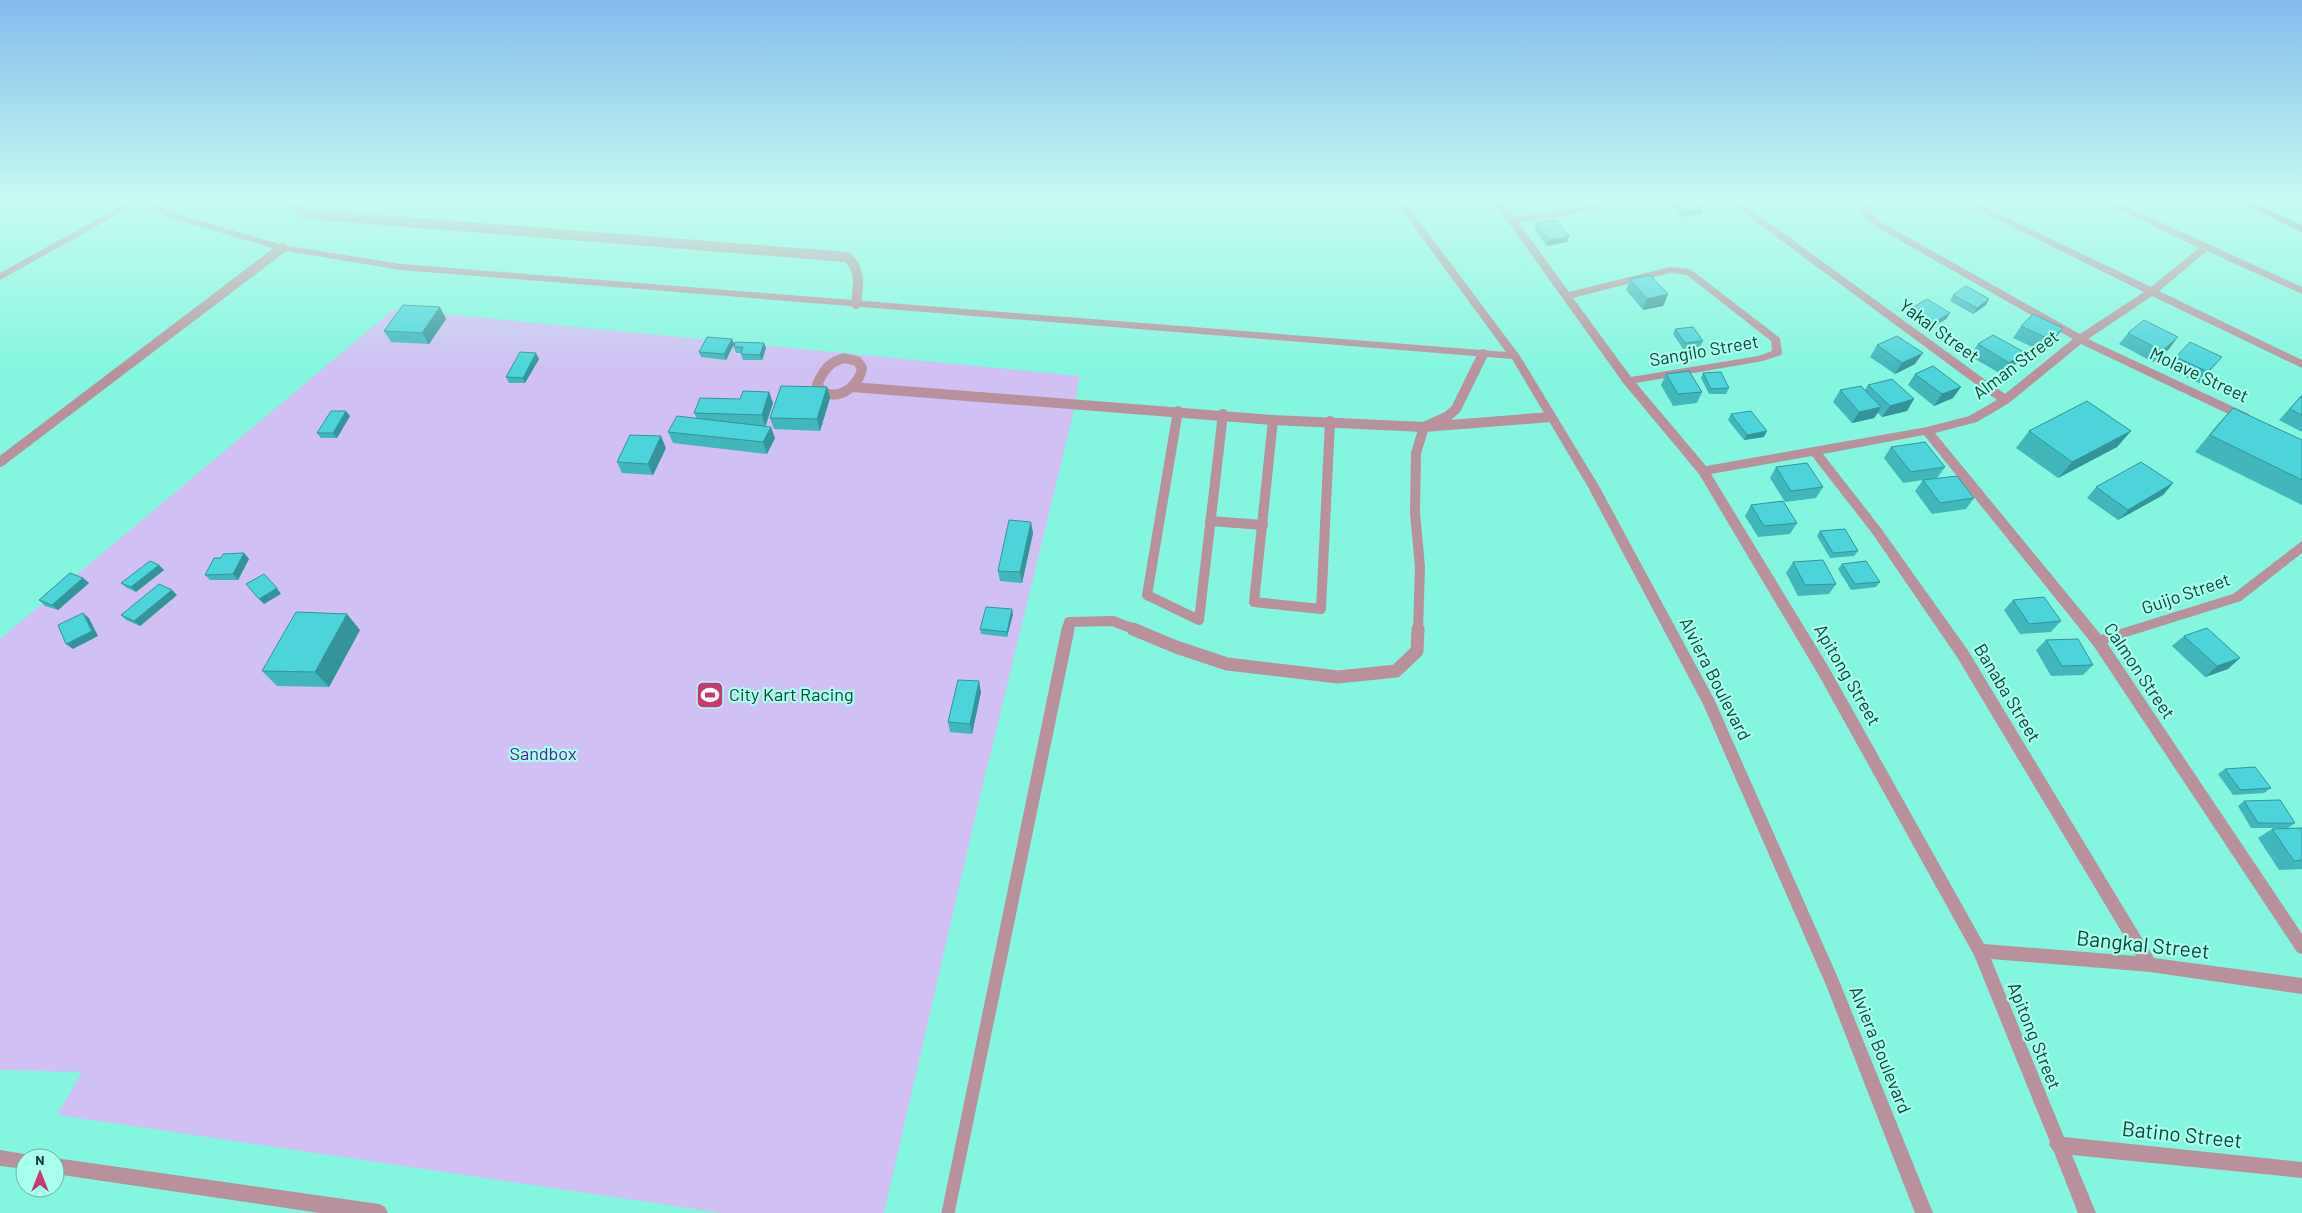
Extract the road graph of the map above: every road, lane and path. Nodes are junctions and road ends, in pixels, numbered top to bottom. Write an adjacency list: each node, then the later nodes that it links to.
1 (35, 258): 12 (street)
2 (269, 258): 33 (lane)
3 (342, 258): 16 (street)
4 (848, 258): 16 (lane)
5 (1441, 258): 19 (street, Alviera Boulevard)
6 (1539, 258): 15 (street, Apitong Street)
7 (1810, 258): 23 (street, Yakal Street)
8 (1937, 258): 17 (street, Molave Street)
9 (2082, 258): 13 (street)
10 (2193, 258): 13 (street, Alman Street)
11 (2227, 258): 14 (street)
12 (0, 277)
13 (2152, 291): 17 (street, Alman Street); 20 (street)
14 (2302, 291)
15 (1567, 296): 21 (street, Apitong Street); 21 (street, Sangilo Street)
16 (856, 304): 18 (street)
17 (2080, 339): 23 (street, Alman Street); 29 (street, Molave Street)
18 (1483, 354): 19 (street); 30 (lane)
19 (1515, 356): 26 (street, Alviera Boulevard)
20 (2302, 364)
21 (1628, 381): 34 (street, Apitong Street)
22 (852, 388): 22 (lane); 24 (lane)
23 (2005, 400): 31 (street, Alman Street)
24 (1178, 411): 25 (lane); 35 (lane)
25 (1223, 414): 27 (lane); 35 (lane)
26 (1551, 418): 30 (lane); 50 (street, Alviera Boulevard)
27 (1273, 420): 28 (lane); 36 (lane)
28 (1330, 421): 30 (lane); 36 (lane)
29 (2258, 422)
30 (1424, 427): 49 (lane)
31 (1926, 431): 32 (street, Alman Street); 38 (street, Calmon Street)
32 (1815, 452): 34 (street, Alman Street); 41 (street, Banaba Street)
33 (0, 462)
34 (1703, 471): 40 (street, Apitong Street)
35 (1210, 521): 36 (lane)
36 (1263, 525)
37 (2302, 546): 38 (street, Guijo Street)
38 (2098, 641): 39 (street, Calmon Street)
39 (2302, 947)
40 (1980, 951): 41 (street, Bangkal Street); 43 (street, Apitong Street)
41 (2150, 965): 42 (street, Bangkal Street)
42 (2302, 986)
43 (2058, 1145): 47 (street, Batino Street); 51 (street, Apitong Street)
44 (0, 1158): 45 (street)
45 (15, 1160)
46 (65, 1167): 48 (street)
47 (2302, 1170)
48 (379, 1213)
49 (948, 1213)
50 (1924, 1213)
51 (2087, 1213)

